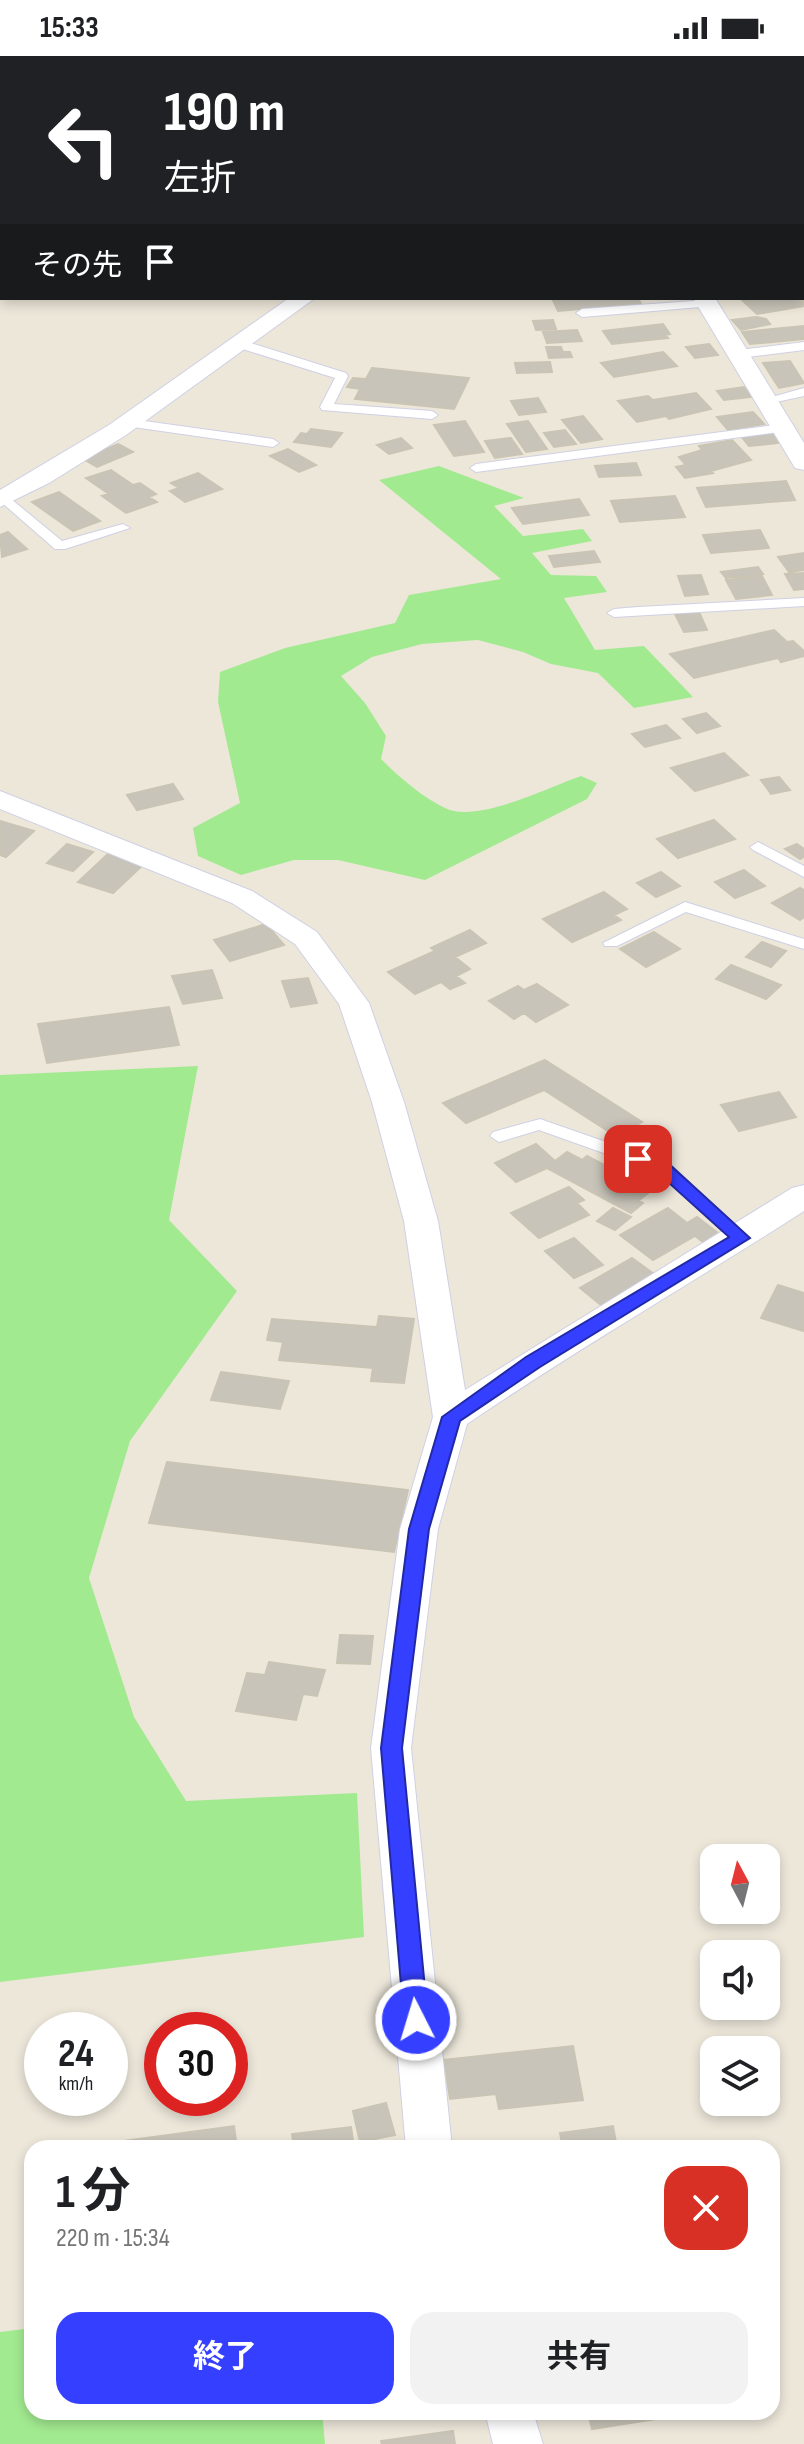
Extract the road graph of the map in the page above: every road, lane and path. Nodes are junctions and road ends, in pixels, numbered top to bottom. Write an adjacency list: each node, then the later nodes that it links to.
1 (301, 300): 4 (street)
2 (706, 301): 3 (lane); 6 (street)
3 (582, 313)
4 (237, 343): 9 (lane); 10 (street)
5 (804, 346): 6 (lane)
6 (739, 354): 8 (street)
7 (804, 392): 8 (lane)
8 (767, 400): 11 (street)
9 (432, 415)
10 (130, 423): 12 (lane); 15 (street)
11 (783, 428): 13 (street); 14 (lane)
12 (273, 443)
13 (804, 462)
14 (476, 468)
15 (2, 499): 16 (lane)
16 (123, 528)
17 (804, 602): 18 (lane)
18 (614, 613)
19 (0, 799): 27 (street)
20 (758, 847): 21 (lane)
21 (804, 872)
22 (611, 943): 23 (lane)
23 (804, 944)
24 (499, 1136): 26 (lane)
25 (804, 1196): 26 (street)
26 (741, 1238): 27 (street)
27 (451, 1417): 28 (street)
28 (428, 2140)
29 (511, 2420): 30 (street)
30 (518, 2444)

